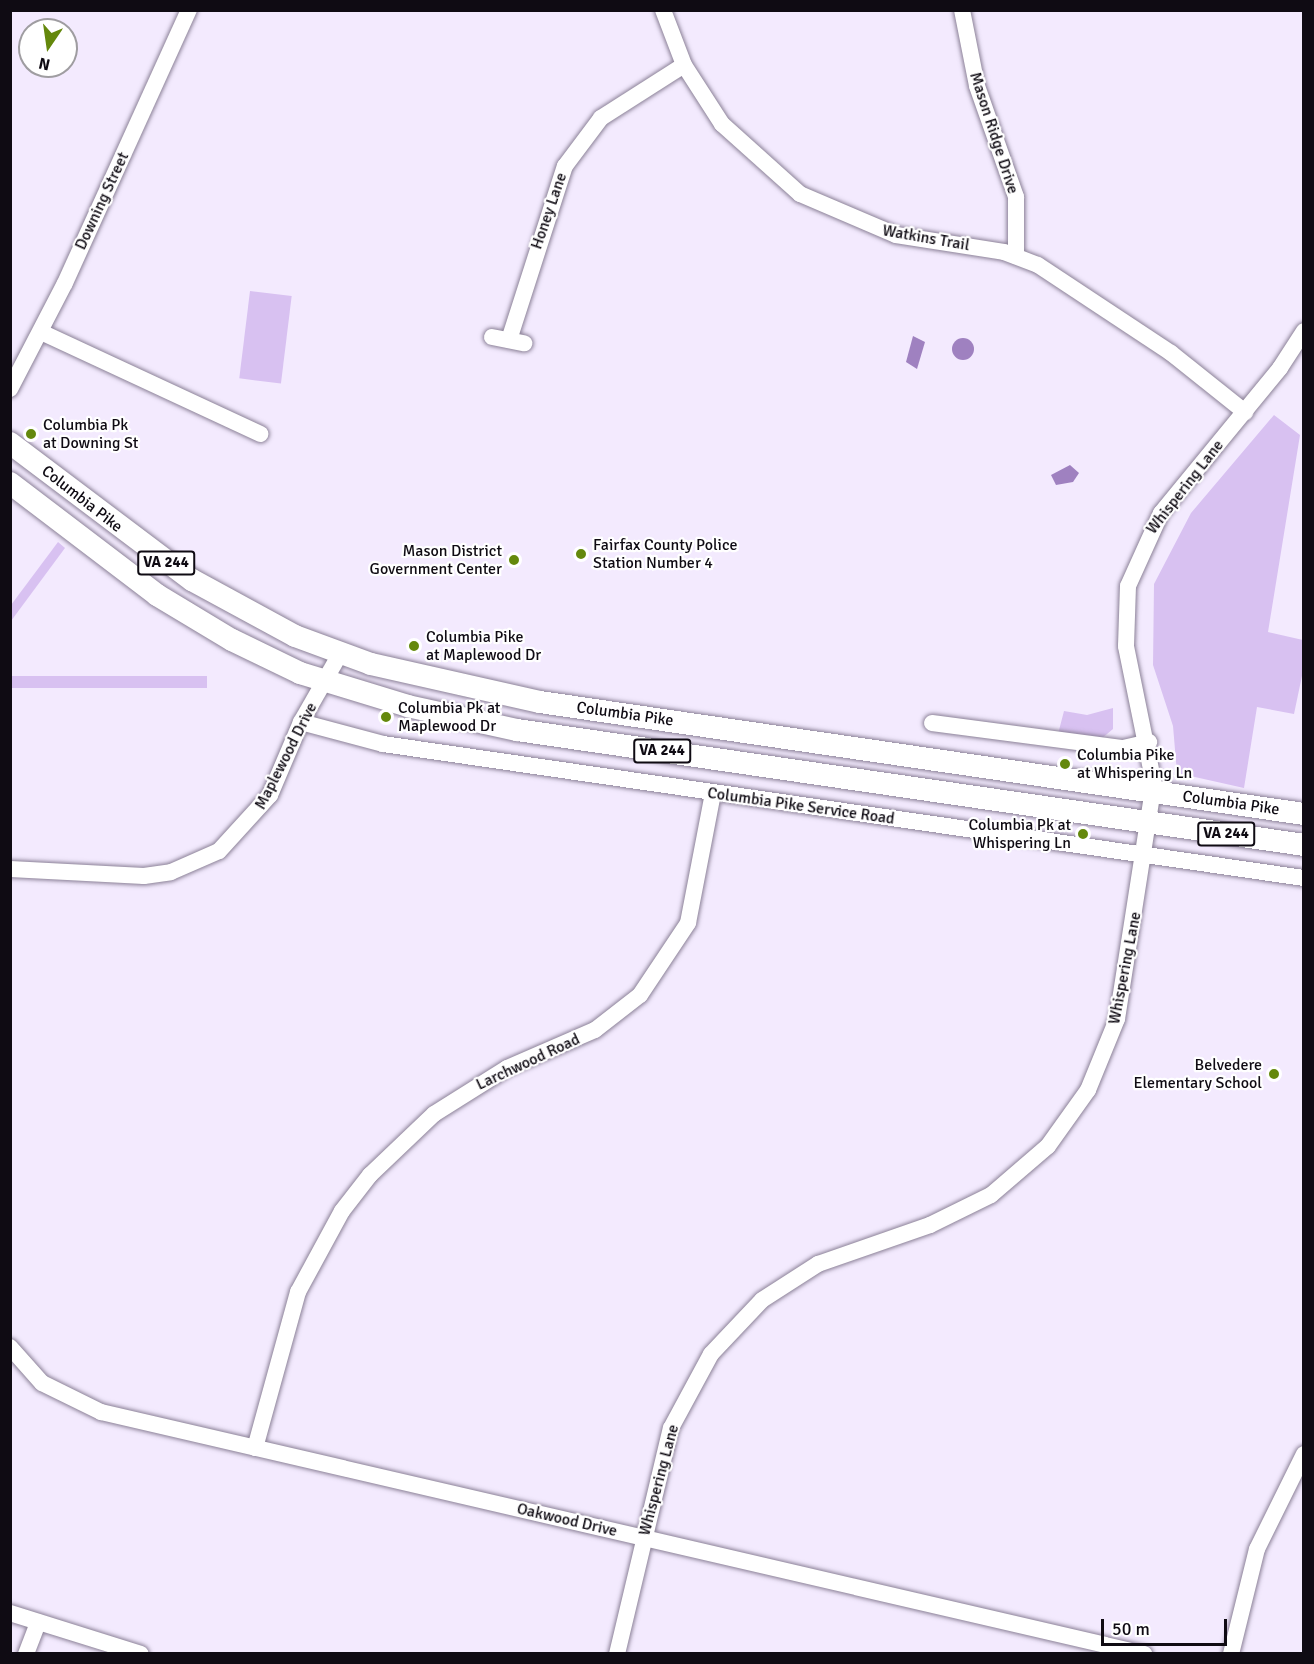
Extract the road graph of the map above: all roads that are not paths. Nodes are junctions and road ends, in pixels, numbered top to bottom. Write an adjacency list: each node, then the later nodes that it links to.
1 (189, 10): 7 (street, Downing Street)
2 (663, 10): 4 (street, Watkins Trail)
3 (962, 10): 5 (street, Mason Ridge Drive)
4 (684, 65): 5 (street, Watkins Trail); 8 (street, Honey Lane)
5 (1016, 256): 10 (street, Watkins Trail)
6 (1304, 331): 10 (street, Whispering Lane)
7 (41, 332): 9 (street, Downing Street); 11 (street)
8 (492, 338)
9 (10, 389)
10 (1245, 412): 18 (street, Whispering Lane)
11 (261, 434)
12 (10, 443): 14 (main road, Columbia Pike / VA 244)
13 (10, 483): 15 (main road, Columbia Pike / VA 244)
14 (340, 654): 15 (street, Maplewood Drive); 19 (main road, Columbia Pike / VA 244)
15 (325, 681): 16 (street, Maplewood Drive); 22 (main road, Columbia Pike / VA 244)
16 (301, 722): 20 (street, Columbia Pike Service Road); 25 (street, Maplewood Drive)
17 (932, 723): 18 (street)
18 (1149, 742): 19 (street, Whispering Lane)
19 (1153, 792): 21 (main road, Columbia Pike / VA 244); 22 (street, Whispering Lane)
20 (713, 793): 24 (street, Columbia Pike Service Road); 28 (street, Larchwood Road)
21 (1304, 814)
22 (1149, 822): 23 (main road, Columbia Pike / VA 244); 24 (street, Whispering Lane)
23 (1304, 845)
24 (1144, 855): 26 (street, Columbia Pike Service Road); 30 (street, Whispering Lane)
25 (10, 869)
26 (1304, 878)
27 (10, 1347): 28 (street, Oakwood Drive)
28 (255, 1448): 30 (street, Oakwood Drive)
29 (1304, 1454): 37 (street)
30 (643, 1538): 35 (street, Whispering Lane); 36 (street, Oakwood Drive)
31 (10, 1613): 32 (street)
32 (38, 1622): 33 (street); 34 (street)
33 (26, 1653)
34 (141, 1653)
35 (617, 1653)
36 (1144, 1653)
37 (1231, 1653)

